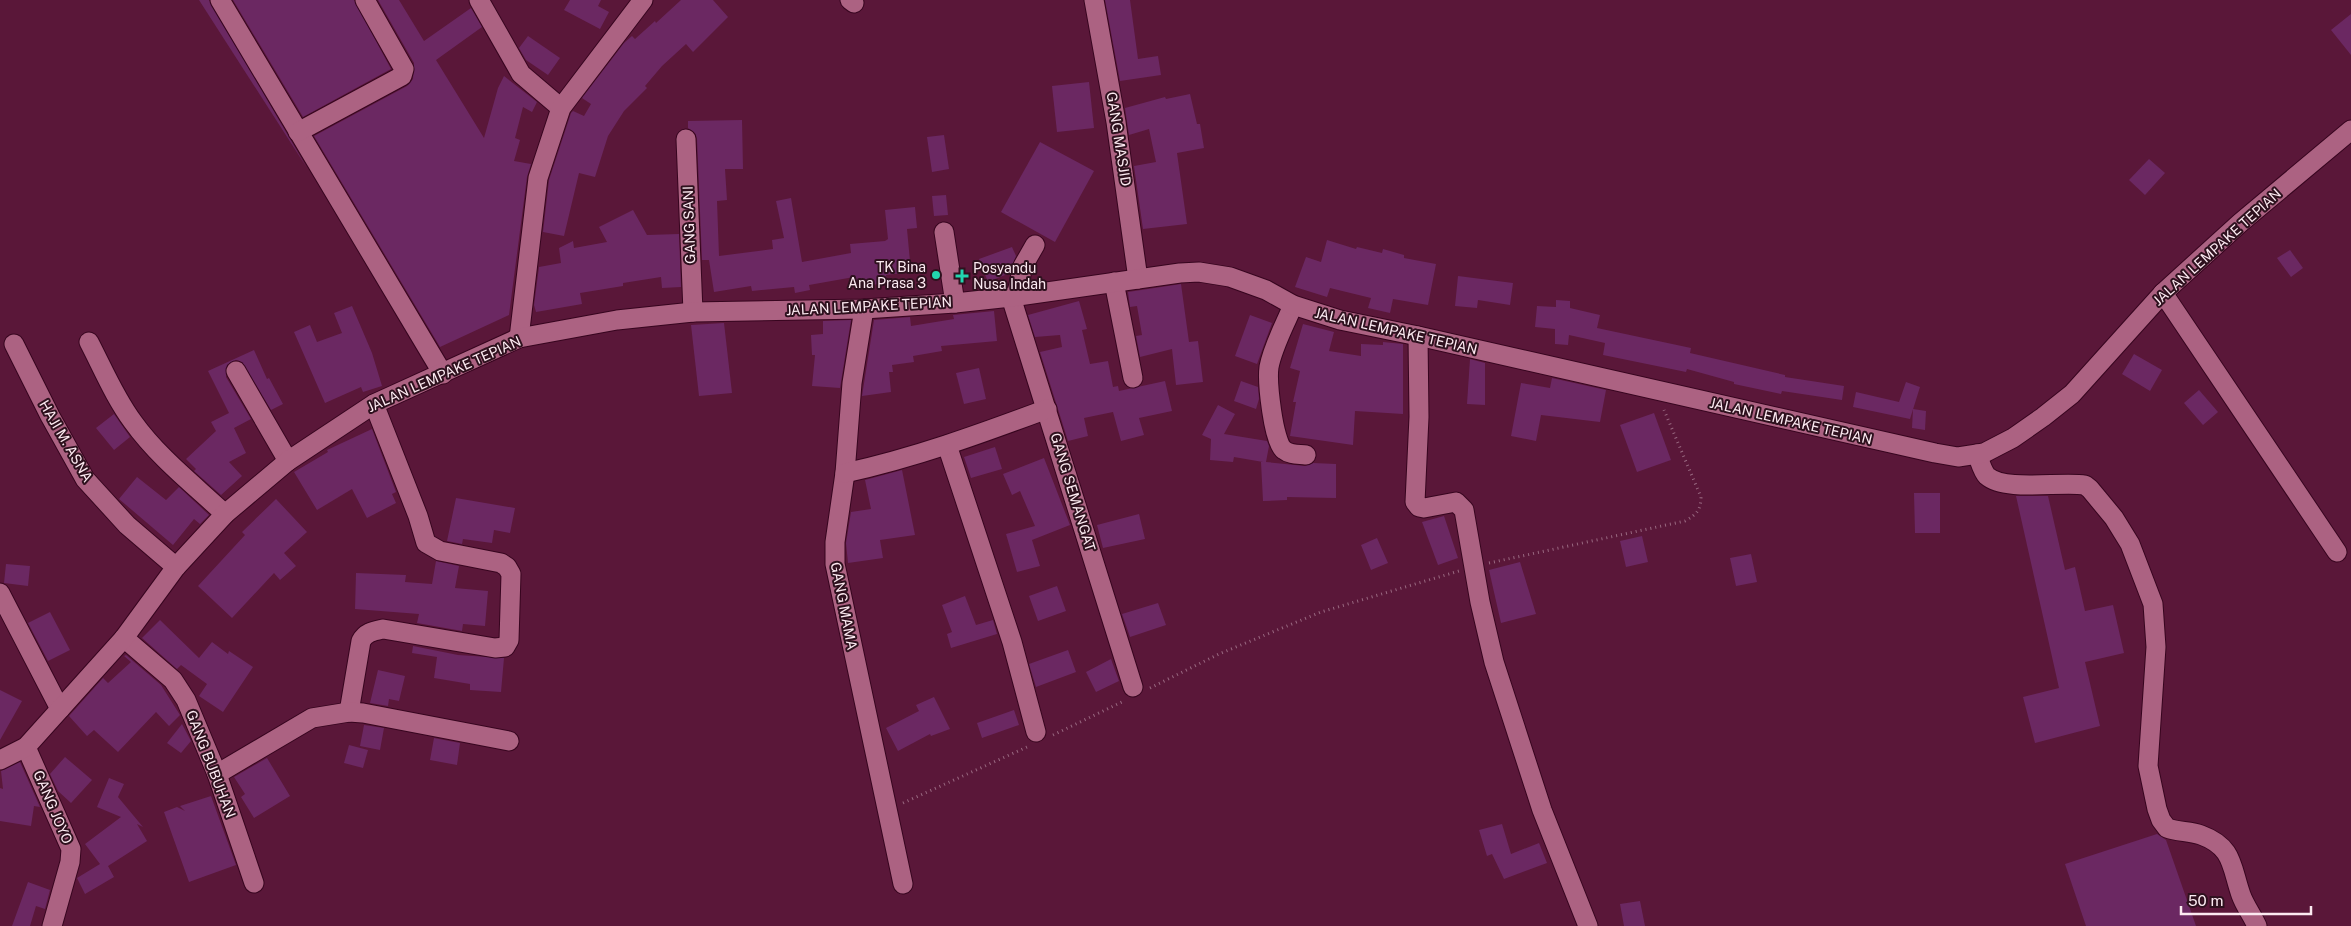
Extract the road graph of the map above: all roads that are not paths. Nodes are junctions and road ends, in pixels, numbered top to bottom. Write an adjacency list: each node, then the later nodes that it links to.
1 (220, 0): 8 (street)
2 (364, 0): 8 (street)
3 (480, 0): 6 (street)
4 (643, 0): 6 (street)
5 (1094, 0): 12 (street, GANG MASJID)
6 (560, 108): 21 (street)
7 (2351, 130): 14 (street, JALAN LEMPAKE TEPIAN)
8 (298, 132): 25 (street)
9 (686, 139): 19 (street, GANG SANI)
10 (944, 232): 16 (street)
11 (1034, 245): 15 (street)
12 (1138, 279): 13 (street, JALAN LEMPAKE TEPIAN); 17 (street, JALAN LEMPAKE TEPIAN)
13 (1114, 282): 15 (street, JALAN LEMPAKE TEPIAN); 26 (street)
14 (2163, 293): 30 (street, JALAN LEMPAKE TEPIAN); 35 (street)
15 (1014, 297): 16 (street, JALAN LEMPAKE TEPIAN); 28 (street, GANG SEMANGAT)
16 (955, 303): 18 (street, JALAN LEMPAKE TEPIAN)
17 (1293, 305): 20 (street, JALAN LEMPAKE TEPIAN); 31 (street)
18 (864, 309): 19 (street, JALAN LEMPAKE TEPIAN); 33 (street, GANG MAMA)
19 (693, 312): 21 (street, JALAN LEMPAKE TEPIAN)
20 (1418, 336): 30 (street, JALAN LEMPAKE TEPIAN); 50 (street)
21 (519, 338): 25 (street, JALAN LEMPAKE TEPIAN)
22 (89, 342): 34 (street)
23 (14, 344): 36 (street, HAJI M. ASNA)
24 (236, 371): 32 (street)
25 (443, 374): 27 (street, JALAN LEMPAKE TEPIAN)
26 (1133, 378)
27 (374, 404): 32 (street, JALAN LEMPAKE TEPIAN); 41 (street)
28 (1046, 409): 29 (street); 39 (street, GANG SEMANGAT)
29 (947, 445): 33 (street); 42 (street)
30 (1977, 454): 51 (street)
31 (1306, 455)
32 (288, 460): 34 (street, JALAN LEMPAKE TEPIAN)
33 (845, 473): 48 (street, GANG MAMA)
34 (225, 514): 36 (street, JALAN LEMPAKE TEPIAN)
35 (2337, 552)
36 (176, 567): 38 (street, JALAN LEMPAKE TEPIAN)
37 (0, 593): 40 (street)
38 (124, 638): 40 (street, JALAN LEMPAKE TEPIAN); 46 (street, GANG BUBUHAN)
39 (1134, 693)
40 (60, 709): 44 (street, JALAN LEMPAKE TEPIAN)
41 (349, 712): 43 (street); 46 (street)
42 (1038, 738)
43 (509, 741)
44 (26, 747): 45 (street); 49 (street, GANG JOYO)
45 (0, 760)
46 (217, 774): 47 (street, GANG BUBUHAN)
47 (254, 884)
48 (903, 884)
49 (52, 926)
50 (1588, 926)
51 (2257, 926)

